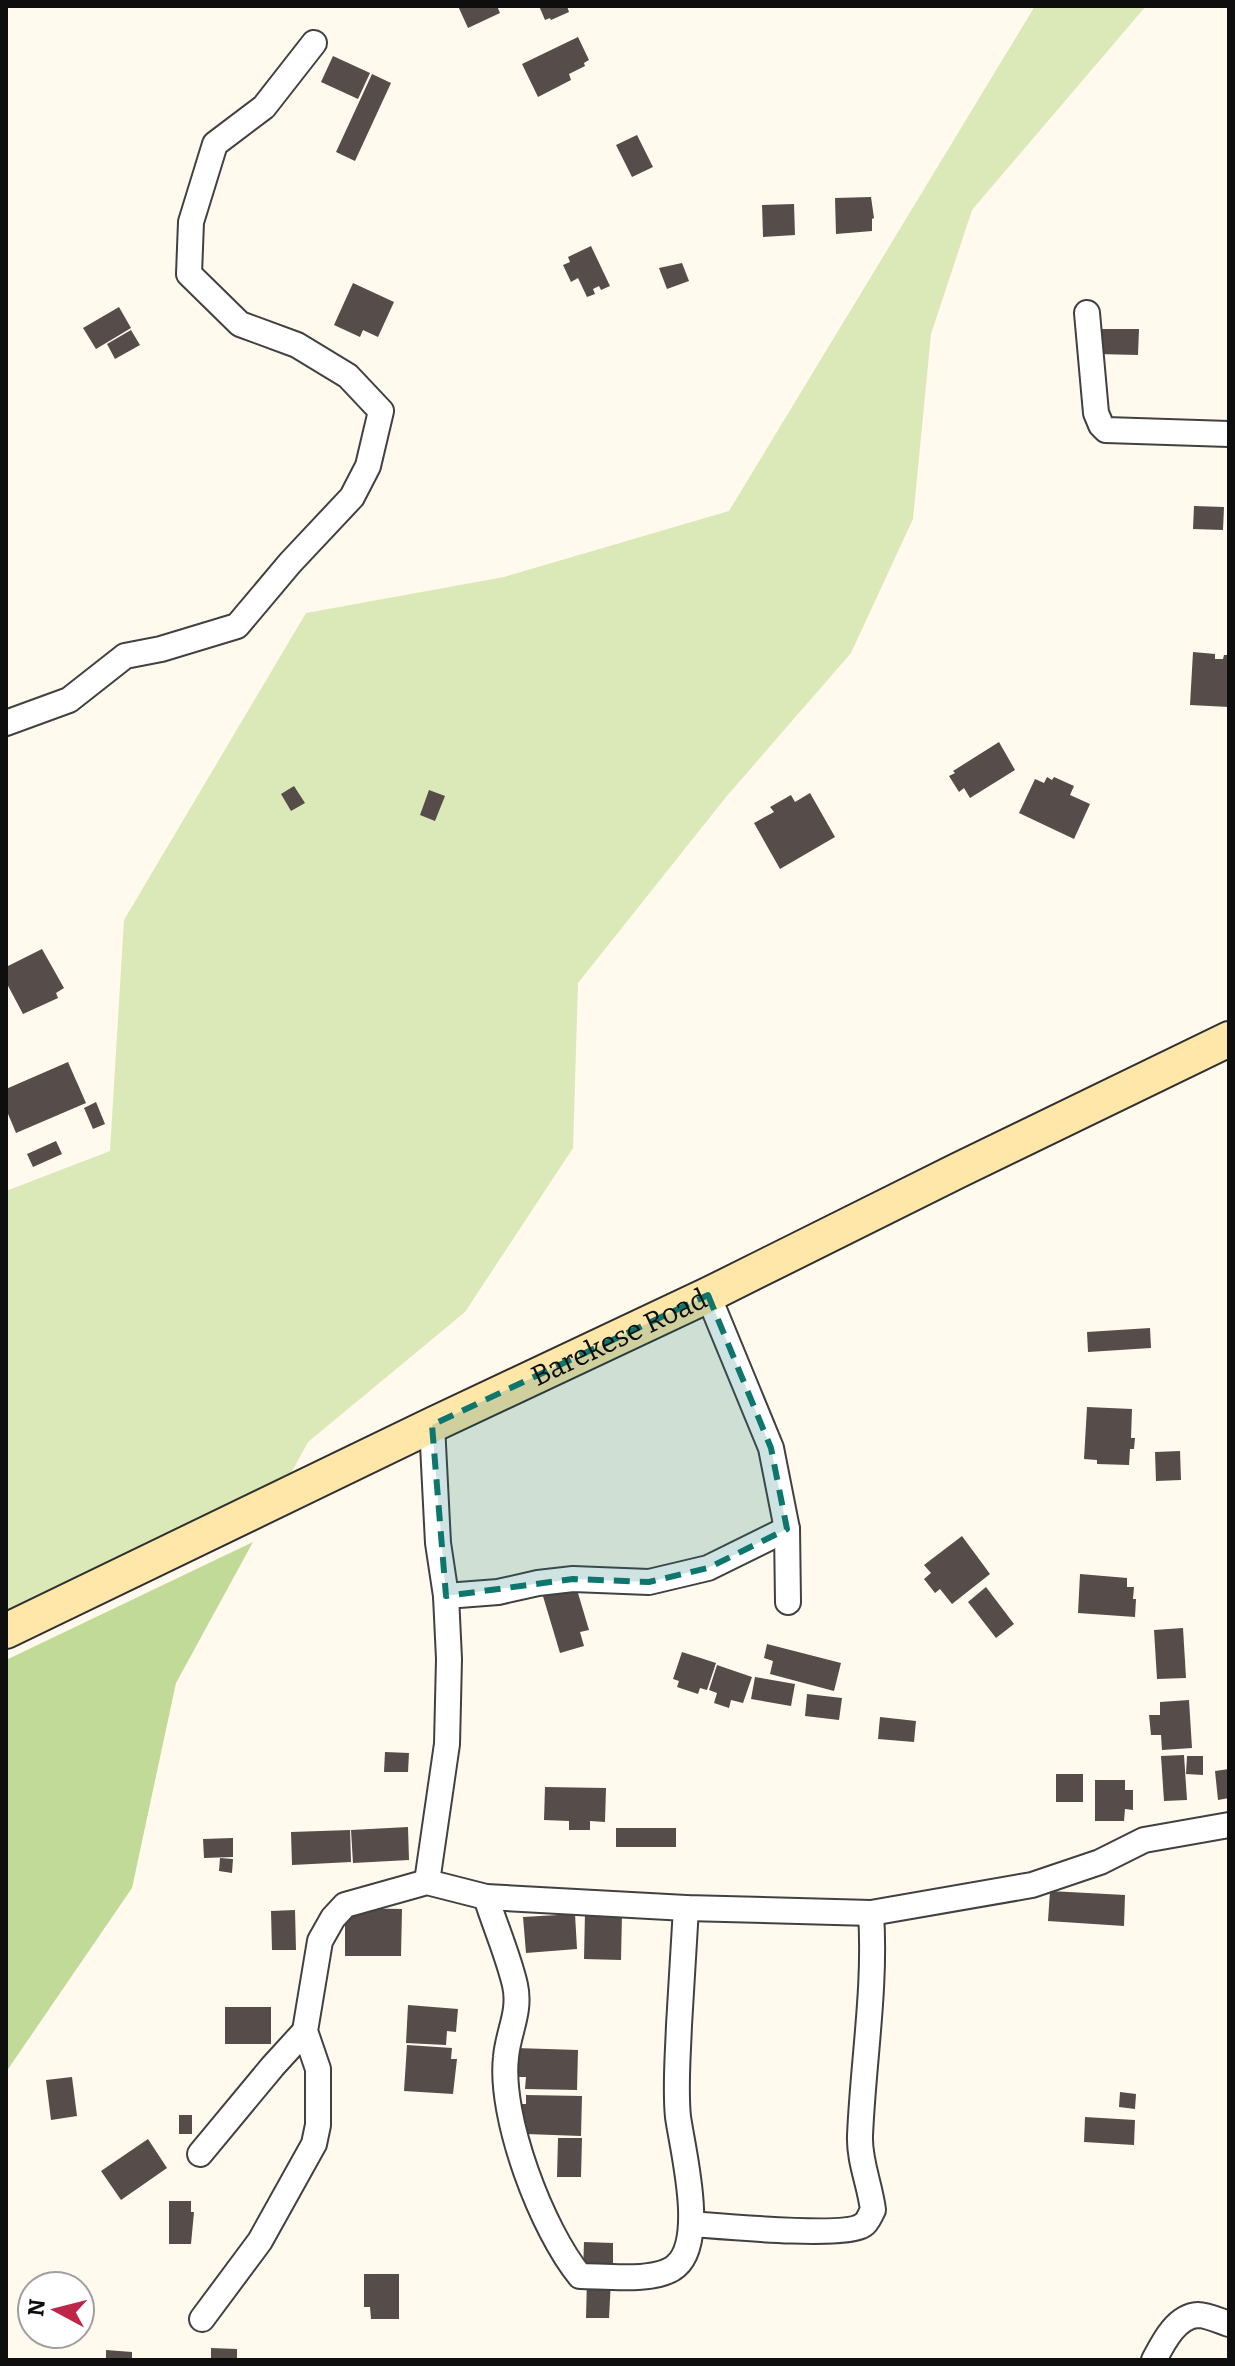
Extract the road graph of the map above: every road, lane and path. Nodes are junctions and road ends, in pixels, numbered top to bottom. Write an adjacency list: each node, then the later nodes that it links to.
1 (314, 43): 4 (street)
2 (1087, 313): 3 (street)
3 (1229, 434)
4 (6, 723)
5 (1229, 1039): 6 (main road, Barekese Road)
6 (708, 1295): 7 (main road, Barekese Road); 8 (street)
7 (432, 1425): 9 (street); 11 (main road, Barekese Road)
8 (787, 1529): 9 (street); 10 (street)
9 (446, 1596): 13 (street)
10 (788, 1602)
11 (6, 1631)
12 (1226, 1831): 16 (street)
13 (427, 1882): 14 (street); 17 (street)
14 (486, 1897): 15 (street); 19 (street)
15 (686, 1908): 16 (street); 19 (street)
16 (871, 1913): 19 (street)
17 (305, 2031): 18 (street); 20 (street)
18 (200, 2154)
19 (691, 2224)
20 (202, 2319)
21 (1229, 2324): 22 (street)
22 (1154, 2360)

